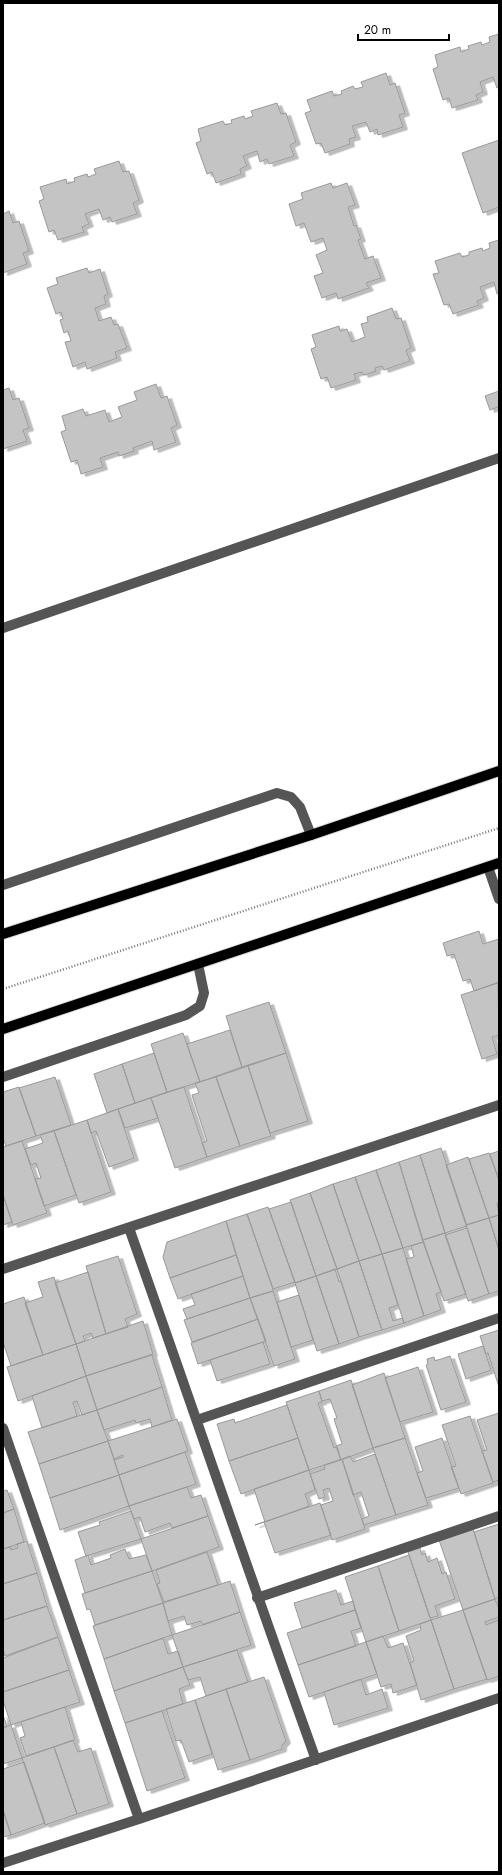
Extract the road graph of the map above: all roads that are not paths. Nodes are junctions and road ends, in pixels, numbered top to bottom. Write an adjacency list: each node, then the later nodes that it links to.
1 (499, 458): 2 (street)
2 (3, 628)
3 (499, 771): 4 (main road)
4 (311, 835): 7 (street); 9 (main road)
5 (499, 863): 6 (main road)
6 (488, 867): 8 (street); 10 (main road)
7 (3, 885)
8 (499, 899)
9 (3, 934)
10 (198, 964): 11 (main road); 12 (street)
11 (3, 1028)
12 (3, 1077)
13 (499, 1105): 14 (street)
14 (129, 1228): 15 (street); 17 (street)
15 (3, 1269)
16 (499, 1318): 17 (street)
17 (197, 1420): 20 (street)
18 (3, 1428): 23 (street)
19 (499, 1516): 20 (street)
20 (257, 1598): 22 (street)
21 (499, 1698): 22 (street)
22 (316, 1760): 23 (street)
23 (139, 1819): 24 (street)
24 (3, 1863)

